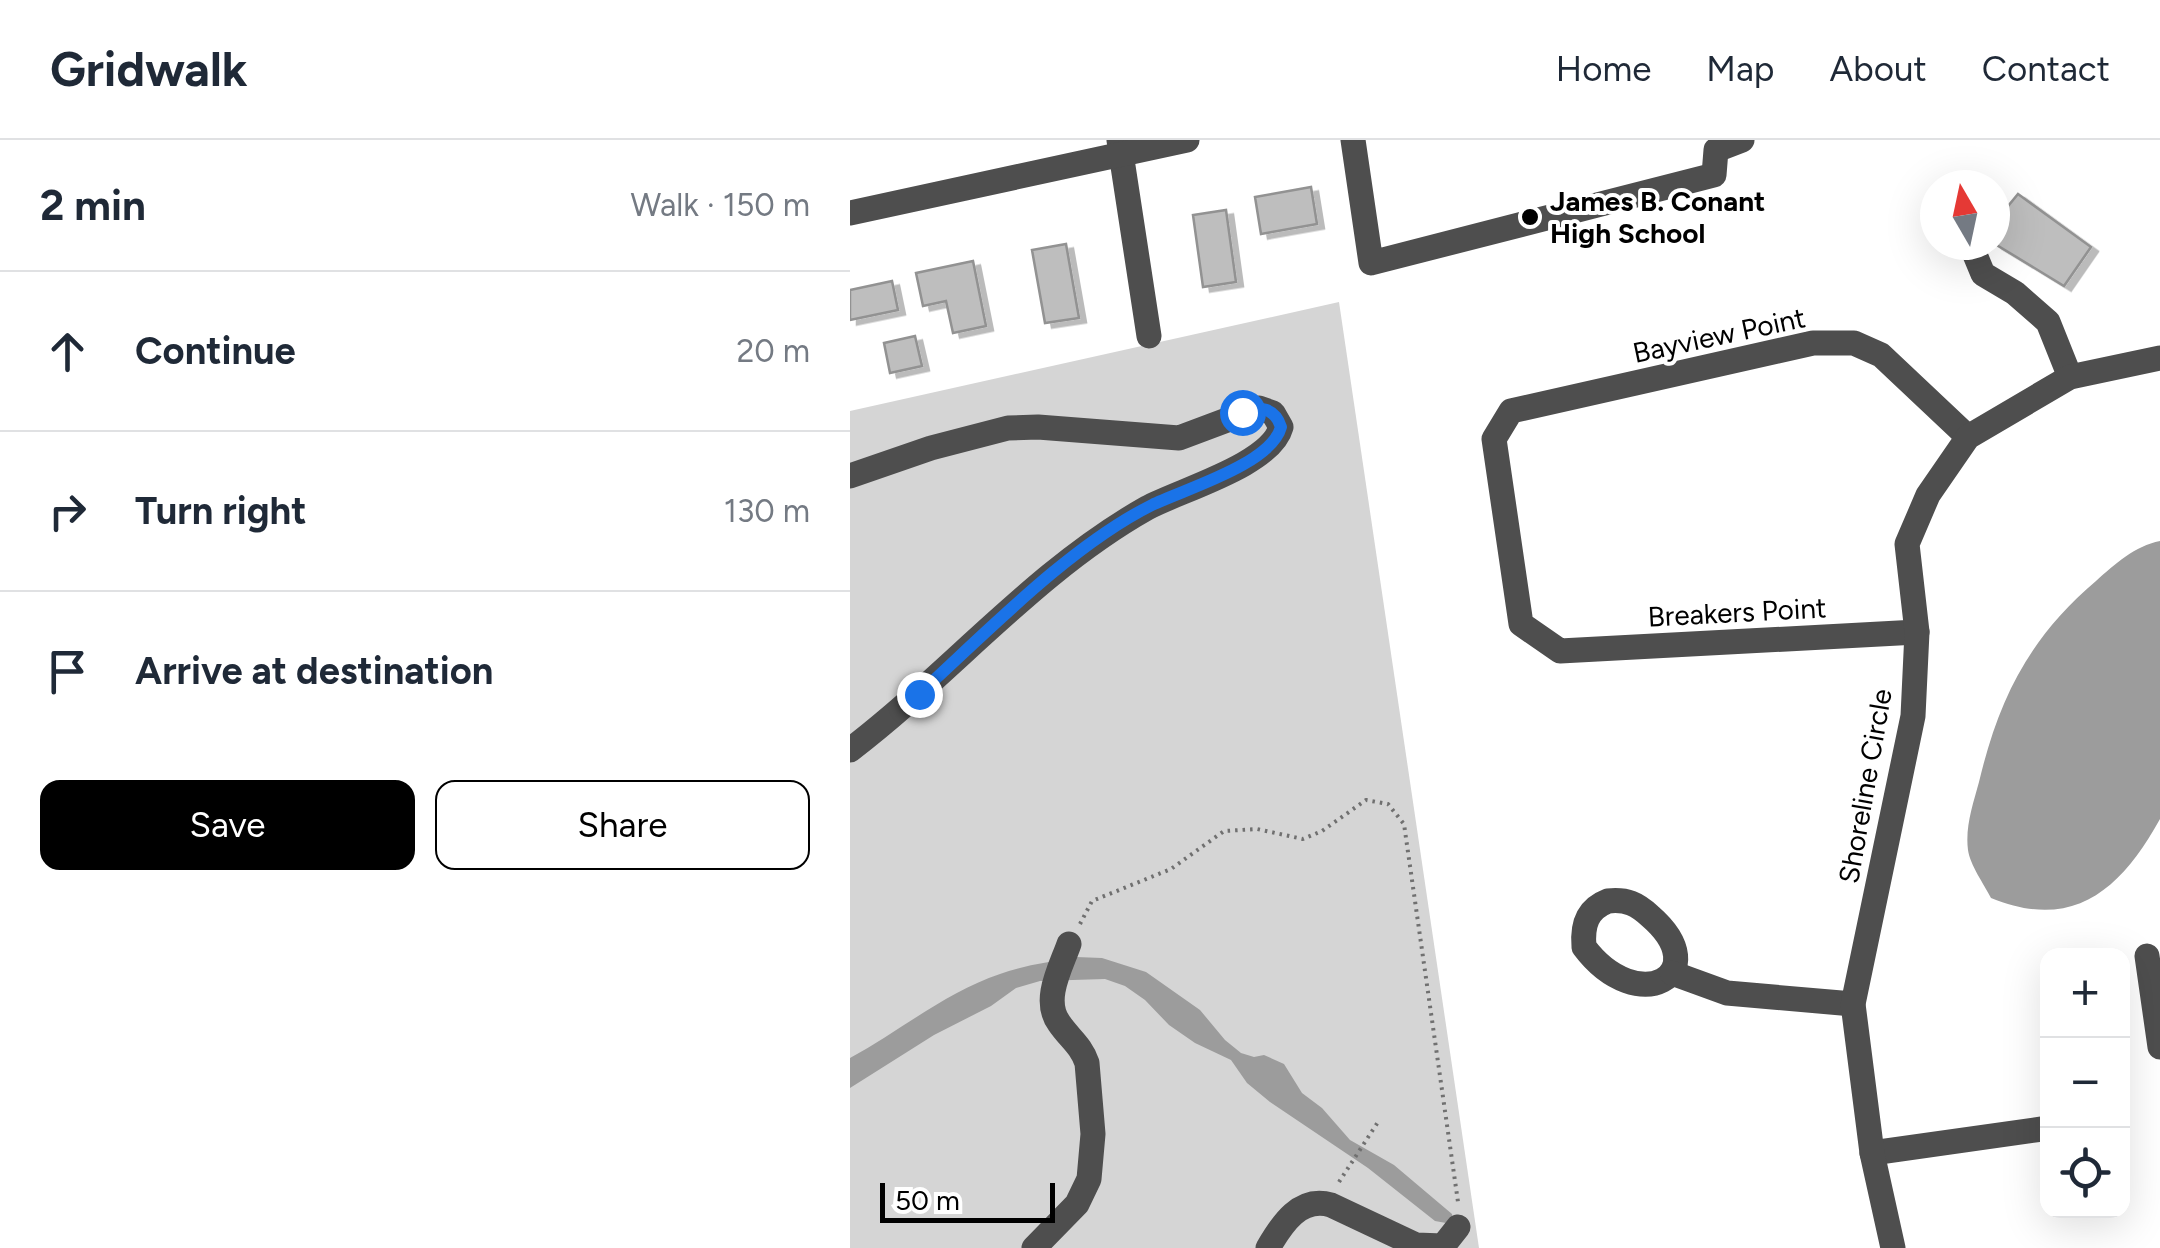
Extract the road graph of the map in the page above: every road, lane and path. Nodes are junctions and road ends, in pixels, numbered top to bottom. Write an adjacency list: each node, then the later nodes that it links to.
1 (1186, 140): 4 (street)
2 (1353, 140): 3 (street)
3 (1742, 140)
4 (1120, 147): 5 (street); 7 (street)
5 (850, 212)
6 (1978, 260): 9 (street)
7 (1149, 336)
8 (2160, 358): 9 (street, Shoreline Circle)
9 (2070, 377): 10 (street, Shoreline Circle)
10 (1968, 437): 12 (street, Shoreline Circle); 13 (street, Bayview Point)
11 (850, 476): 14 (street)
12 (1917, 632): 13 (street, Breakers Point); 18 (street, Shoreline Circle)
13 (1560, 651)
14 (850, 750)
15 (1069, 944): 24 (path); 25 (street)
16 (2148, 956): 19 (street)
17 (1672, 973): 18 (street)
18 (1853, 1004): 22 (street, Shoreline Circle)
19 (2160, 1047)
20 (1378, 1122): 23 (path)
21 (2040, 1129): 22 (street)
22 (1872, 1154): 27 (street, Shoreline Circle)
23 (1345, 1173)
24 (1459, 1220): 26 (street)
25 (1034, 1248)
26 (1268, 1248)
27 (1892, 1248)

